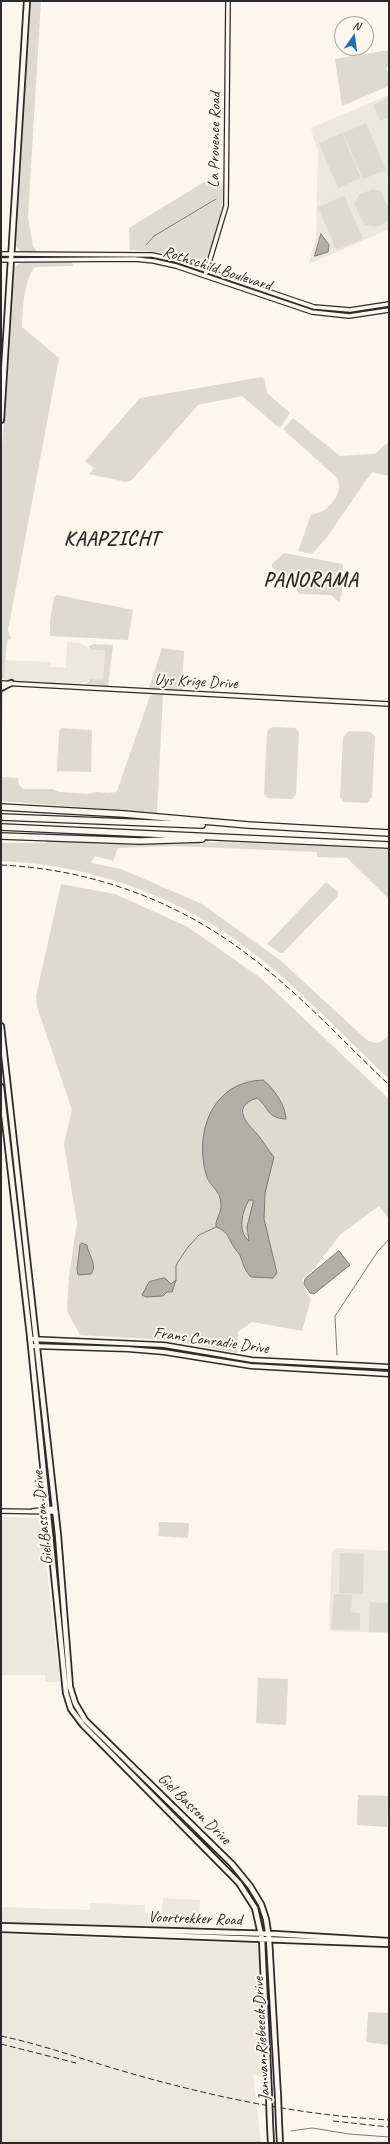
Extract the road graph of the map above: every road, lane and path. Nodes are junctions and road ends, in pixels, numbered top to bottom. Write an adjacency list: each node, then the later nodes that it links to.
1 (27, 1): 4 (main road)
2 (228, 1): 7 (street, La Provence Road)
3 (1, 254): 4 (street, Rothschild Boulevard)
4 (12, 255): 6 (main road); 7 (street, Rothschild Boulevard)
5 (1, 260): 6 (street, Rothschild Boulevard)
6 (12, 261): 8 (street, Rothschild Boulevard); 11 (main road)
7 (207, 271): 8 (street, La Provence Road); 9 (street, Rothschild Boulevard)
8 (205, 276): 10 (street, Rothschild Boulevard)
9 (389, 304)
10 (389, 310)
11 (1, 420)
12 (1, 683): 13 (street, Uys Krige Drive)
13 (11, 684): 14 (main road); 15 (street, Uys Krige Drive)
14 (1, 688)
15 (389, 704)
16 (1, 808): 19 (highway)
17 (1, 817): 19 (highway)
18 (1, 827): 22 (highway)
19 (310, 829): 20 (highway)
20 (389, 833)
21 (1, 836): 22 (highway)
22 (232, 837): 23 (highway)
23 (389, 845)
24 (1, 1026): 27 (main road, Giel Basson Drive)
25 (1, 1087): 26 (main road, Giel Basson Drive)
26 (2, 1104): 27 (main road); 28 (main road, Giel Basson Drive)
27 (10, 1105): 29 (main road, Giel Basson Drive)
28 (3, 1112): 29 (main road); 31 (main road, Giel Basson Drive)
29 (10, 1112): 30 (main road, Giel Basson Drive)
30 (37, 1339): 31 (main road, Frans Conradie Drive); 33 (main road, Giel Basson Drive); 34 (main road, Frans Conradie Drive)
31 (30, 1340): 32 (main road, Giel Basson Drive)
32 (30, 1346): 33 (main road, Frans Conradie Drive); 36 (main road, Giel Basson Drive)
33 (38, 1346): 35 (main road, Frans Conradie Drive); 37 (main road, Giel Basson Drive)
34 (389, 1367)
35 (389, 1374)
36 (48, 1510): 37 (street); 38 (street); 41 (main road, Giel Basson Drive)
37 (55, 1510): 42 (main road, Giel Basson Drive)
38 (1, 1511)
39 (1, 1926): 41 (main road, Voortrekker Road)
40 (1, 1929): 41 (main road, Voortrekker Road)
41 (262, 1937): 42 (main road, Voortrekker Road); 47 (main road, Jan van Riebeeck Drive, bridge)
42 (269, 1937): 43 (main road, Voortrekker Road); 44 (main road, Voortrekker Road); 46 (main road, Jan van Riebeeck Drive)
43 (295, 1941): 45 (main road, Voortrekker Road); 46 (main road)
44 (389, 1941)
45 (389, 1944)
46 (270, 1955): 48 (main road, Jan van Riebeeck Drive, bridge)
47 (271, 2143)
48 (280, 2143)

